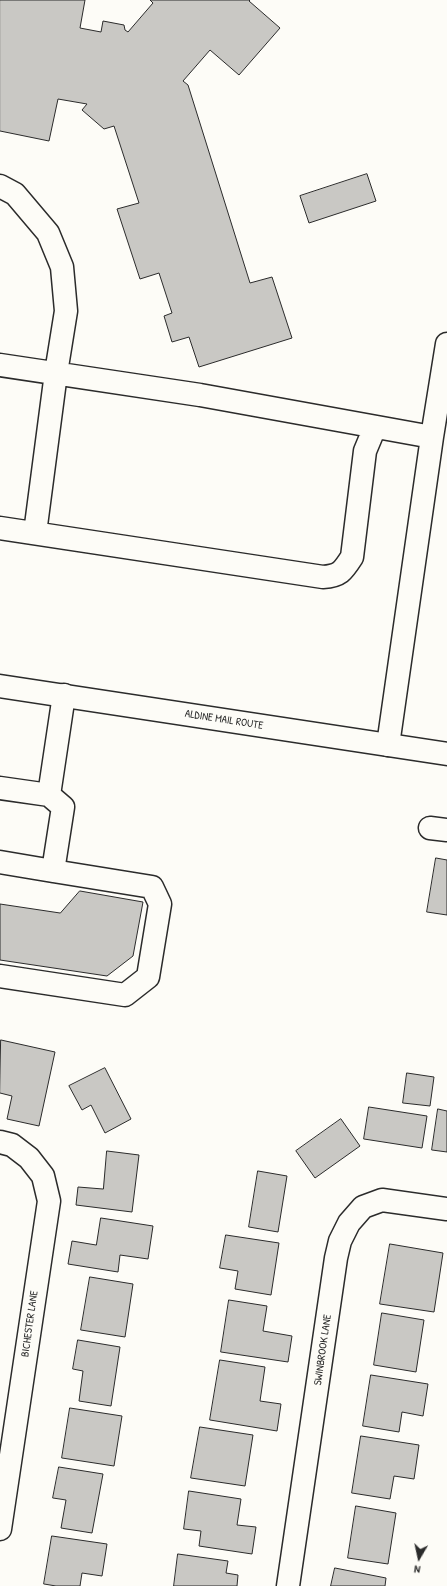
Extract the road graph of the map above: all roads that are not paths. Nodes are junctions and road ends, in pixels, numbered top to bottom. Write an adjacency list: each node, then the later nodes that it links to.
1 (0, 186): 4 (street)
2 (447, 344): 6 (street)
3 (0, 364): 4 (street)
4 (56, 373): 5 (street); 9 (street)
5 (375, 427): 6 (street); 9 (street)
6 (432, 437): 7 (street)
7 (438, 460): 12 (street)
8 (0, 528): 9 (street)
9 (35, 533)
10 (0, 686): 11 (street, ALDINE MAIL ROUTE)
11 (64, 695): 12 (street, ALDINE MAIL ROUTE); 15 (street)
12 (388, 745): 13 (street, ALDINE MAIL ROUTE)
13 (447, 754)
14 (0, 788): 15 (street)
15 (49, 795): 17 (street)
16 (0, 862): 17 (street)
17 (53, 871): 18 (street)
18 (0, 976)
19 (0, 1142): 21 (street, BICHESTER LANE)
20 (447, 1209): 22 (street, SWINBROOK LANE)
21 (0, 1528)
22 (288, 1586)

